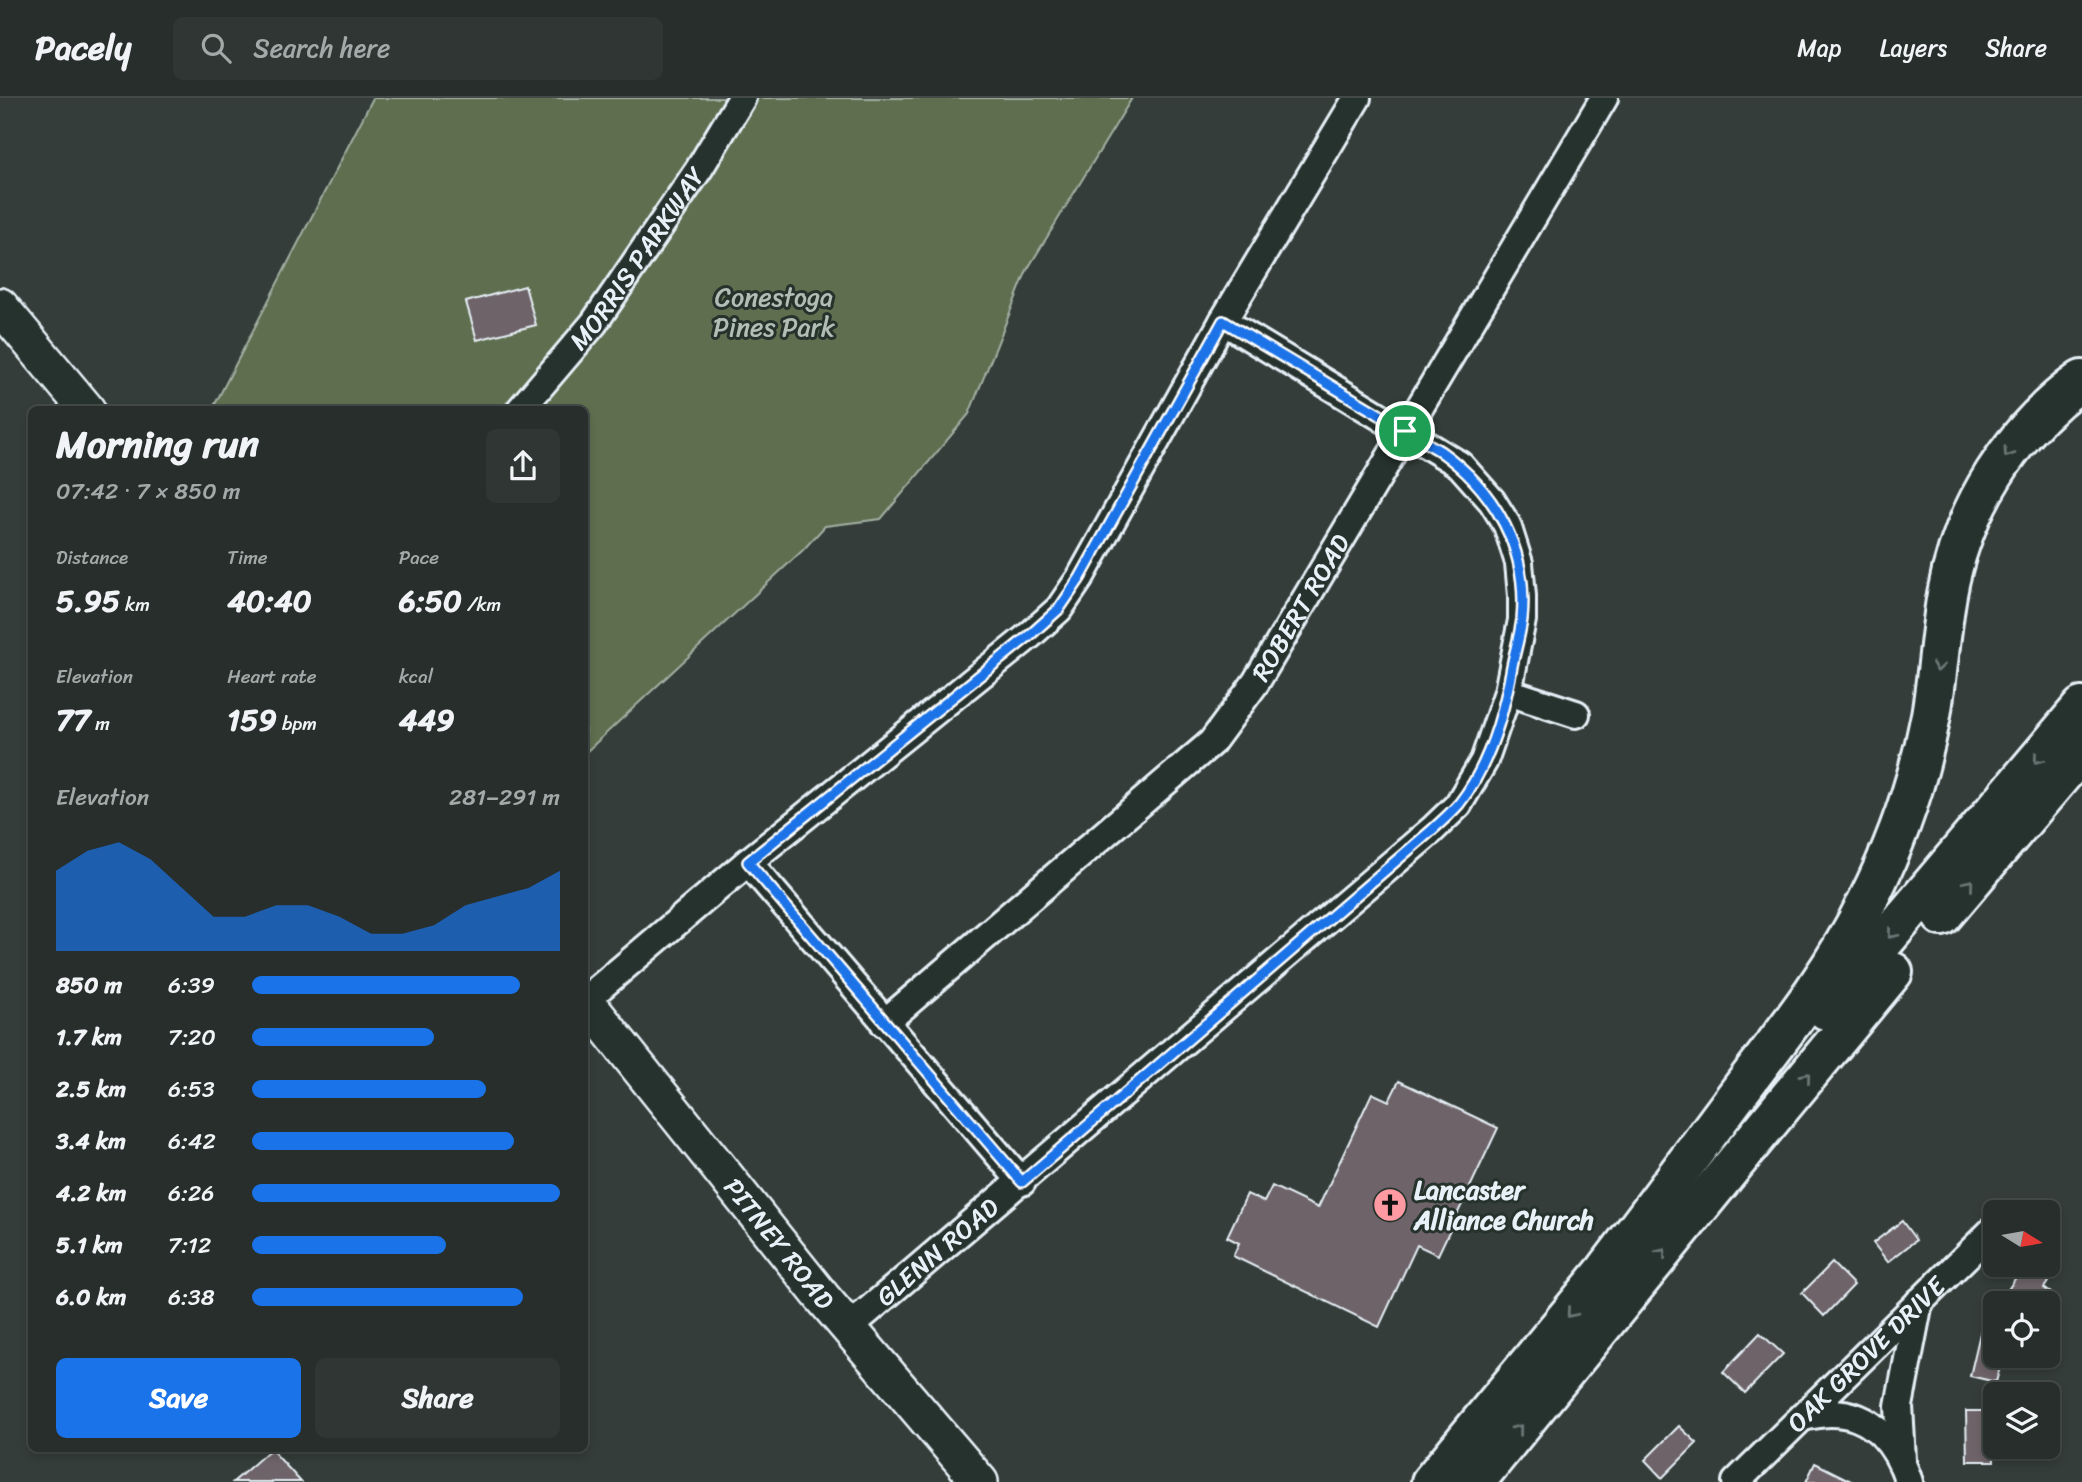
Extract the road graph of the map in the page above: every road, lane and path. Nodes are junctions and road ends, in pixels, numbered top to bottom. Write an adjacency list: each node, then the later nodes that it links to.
1 (743, 98): 8 (street, MORRIS PARKWAY)
2 (1357, 98): 5 (street)
3 (1604, 98): 9 (street, ROBERT ROAD)
4 (0, 306): 7 (main road)
5 (1223, 321): 9 (street, GLENN ROAD); 14 (street)
6 (2082, 380): 20 (highway, one-way to 20)
7 (84, 406)
8 (523, 406)
9 (1405, 431): 10 (street, GLENN ROAD); 17 (street, ROBERT ROAD)
10 (1508, 692): 12 (street); 18 (street, GLENN ROAD)
11 (2082, 707): 20 (highway, one-way to 20)
12 (1576, 715)
13 (2082, 751): 27 (highway, one-way to 13)
14 (748, 862): 15 (street); 17 (street)
15 (588, 996)
16 (588, 1003): 22 (main road, PITNEY ROAD)
17 (884, 1023): 18 (street)
18 (1022, 1182): 22 (street, GLENN ROAD)
19 (1983, 1240): 21 (street, OAK GROVE DRIVE)
20 (1608, 1267): 26 (highway, one-way to 26)
21 (1919, 1302): 23 (street, OAK GROVE DRIVE); 24 (street)
22 (849, 1327): 25 (main road, PITNEY ROAD)
23 (1803, 1416): 24 (street); 28 (street, OAK GROVE DRIVE)
24 (1906, 1471)
25 (981, 1482)
26 (1431, 1482)
27 (1475, 1482)
28 (1736, 1482)

